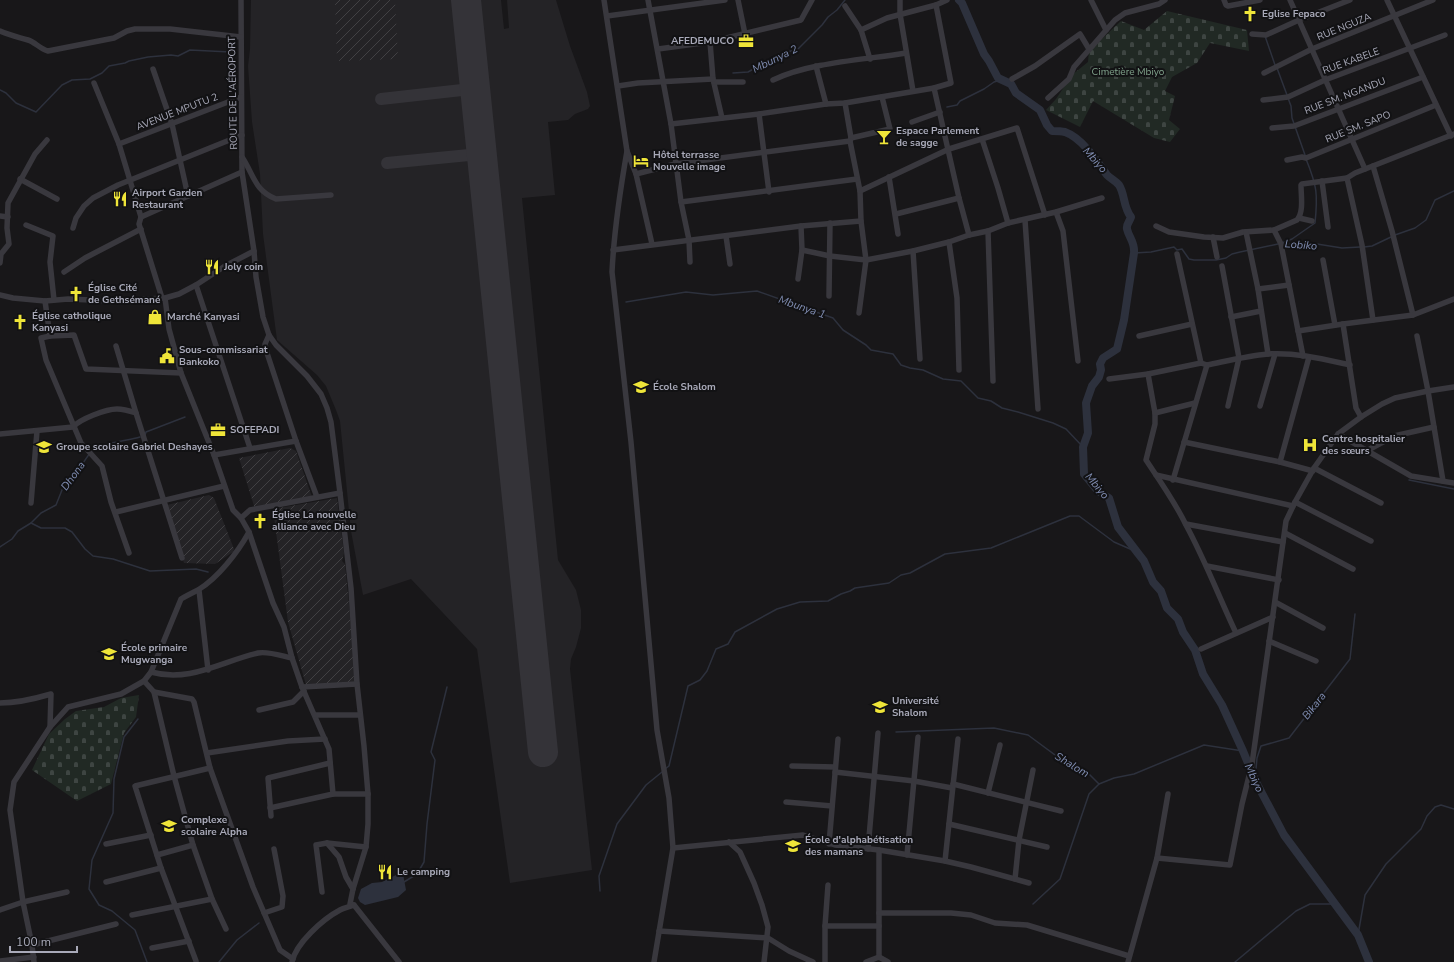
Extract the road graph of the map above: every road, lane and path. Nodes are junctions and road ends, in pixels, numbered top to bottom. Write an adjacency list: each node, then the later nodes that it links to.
1 (241, 0): 30 (street, ROUTE DE L'AÉROPORT)
2 (604, 0): 21 (street)
3 (648, 0): 19 (street)
4 (725, 0): 19 (street)
5 (738, 0): 27 (street)
6 (812, 0): 27 (street)
7 (900, 0): 20 (street)
8 (947, 0): 17 (street)
9 (1164, 0): 25 (street)
10 (1224, 0): 11 (street)
11 (1260, 0)
12 (1290, 0): 23 (street)
13 (1350, 0): 23 (street)
14 (1387, 0): 22 (street)
15 (1432, 0): 22 (street, RUE NGUZA)
16 (1093, 1): 25 (street)
17 (936, 5): 20 (street); 50 (street)
18 (844, 6): 24 (street)
19 (650, 11): 21 (street); 32 (street)
20 (900, 14): 24 (street); 36 (street)
21 (607, 16): 49 (street)
22 (1394, 16): 34 (street, RUE NGUZA); 35 (street)
23 (1299, 20): 28 (street); 34 (street)
24 (861, 30): 37 (street)
25 (1106, 30): 33 (street)
26 (0, 31): 30 (street)
27 (745, 34): 31 (street)
28 (1252, 34)
29 (1446, 35): 35 (street, RUE KABELE)
30 (241, 37): 52 (street, ROUTE DE L'AÉROPORT)
31 (710, 42): 32 (street); 45 (street)
32 (658, 49): 46 (street)
33 (1089, 49): 42 (street); 54 (street)
34 (1312, 49): 40 (street, RUE NGUZA); 44 (street)
35 (1409, 49): 41 (street); 44 (street, RUE KABELE)
36 (906, 53): 37 (street); 51 (street)
37 (870, 59): 38 (street)
38 (816, 66): 43 (street); 57 (street)
39 (153, 69): 64 (street)
40 (1264, 73)
41 (1423, 77): 58 (street); 59 (street, RUE SM. NGANDU)
42 (1012, 79)
43 (772, 80)
44 (1325, 80): 55 (street, RUE KABELE); 59 (street)
45 (714, 81): 46 (street); 47 (street); 62 (street)
46 (662, 82): 49 (street); 65 (street)
47 (743, 82)
48 (94, 83): 73 (street)
49 (618, 86): 75 (street)
50 (934, 88): 51 (street); 60 (street)
51 (913, 91): 53 (street)
52 (241, 97): 64 (street, AVENUE MPUTU 2); 67 (street, ROUTE DE L'AÉROPORT)
53 (882, 97): 56 (street); 71 (street)
54 (1048, 98)
55 (1263, 100)
56 (845, 103): 57 (street); 71 (street)
57 (826, 104): 61 (street)
58 (1436, 105): 68 (street); 72 (street, RUE SM. SAPO)
59 (1338, 108): 66 (street, RUE SM. NGANDU); 72 (street)
60 (940, 112): 63 (street); 74 (street)
61 (758, 114): 62 (street); 76 (street)
62 (722, 118): 65 (street)
63 (912, 122)
64 (172, 124): 73 (street, AVENUE MPUTU 2); 78 (street)
65 (671, 124): 80 (street)
66 (1272, 128)
67 (242, 135): 77 (street, ROUTE DE L'AÉROPORT); 78 (street)
68 (1452, 135): 81 (street)
69 (982, 139): 74 (street); 101 (street); 110 (street)
70 (47, 140): 87 (street)
71 (850, 140): 76 (street); 88 (street)
72 (1352, 140): 79 (street, RUE SM. SAPO); 82 (street)
73 (119, 144): 89 (street)
74 (949, 150): 85 (street); 95 (street)
75 (627, 151): 84 (street); 127 (street)
76 (764, 152): 80 (street); 92 (street)
77 (242, 156): 83 (street, ROUTE DE L'AÉROPORT); 94 (street)
78 (180, 160): 89 (street); 93 (street)
79 (1287, 160)
80 (675, 164): 84 (street); 98 (street)
81 (1374, 166): 82 (street); 154 (street)
82 (1365, 169): 86 (street)
83 (242, 172): 93 (street); 129 (street, ROUTE DE L'AÉROPORT)
84 (636, 174): 126 (street)
85 (889, 177): 91 (street); 100 (street)
86 (1347, 178): 90 (street); 156 (street)
87 (20, 179): 97 (street); 103 (street)
88 (857, 179): 91 (street); 92 (street)
89 (131, 180): 104 (street); 115 (street)
90 (1322, 181): 105 (street); 114 (street)
91 (860, 190): 107 (street)
92 (769, 192): 98 (street)
93 (188, 196): 104 (street)
94 (331, 196)
95 (959, 198): 100 (street); 121 (street)
96 (1102, 198): 99 (street)
97 (57, 199)
98 (681, 202): 124 (street)
99 (1056, 212): 101 (street); 170 (street)
100 (896, 214): 120 (street)
101 (1046, 215): 106 (street)
102 (0, 216): 103 (street)
103 (8, 217): 131 (street)
104 (141, 217): 116 (street)
105 (1299, 218): 108 (street); 117 (street)
106 (1025, 220): 110 (street); 184 (street)
107 (861, 221): 109 (street); 135 (street)
108 (1312, 222)
109 (830, 223): 112 (street); 133 (street)
110 (1008, 223): 118 (street)
111 (26, 225): 150 (street)
112 (801, 226): 122 (street); 128 (street)
113 (1156, 226): 123 (street)
114 (1328, 227)
115 (73, 228)
116 (141, 229): 141 (street); 148 (street)
117 (1274, 230): 119 (street); 144 (street)
118 (988, 231): 121 (street); 178 (street)
119 (1246, 232): 123 (street); 145 (street)
120 (898, 234)
121 (969, 235): 125 (street)
122 (726, 236): 124 (street); 139 (street)
123 (1214, 238): 134 (street)
124 (690, 240): 126 (street); 137 (street)
125 (950, 242): 130 (street); 174 (street)
126 (652, 244): 127 (street)
127 (613, 250): 279 (street)
128 (802, 250): 133 (street); 142 (street)
129 (254, 251): 143 (street); 161 (street, ROUTE DE L'AÉROPORT)
130 (913, 251): 135 (street); 169 (street)
131 (0, 254): 138 (street)
132 (1177, 254): 157 (street)
133 (830, 256): 135 (street); 147 (street)
134 (1217, 257)
135 (866, 260): 153 (street)
136 (1323, 260): 159 (street)
137 (690, 262)
138 (0, 263)
139 (730, 264)
140 (1222, 266): 155 (street)
141 (64, 272)
142 (798, 279)
143 (196, 285): 148 (street); 195 (street)
144 (1289, 285): 145 (street); 160 (street)
145 (1258, 289): 152 (street)
146 (0, 295): 151 (street)
147 (829, 296)
148 (163, 298): 150 (street); 175 (street)
149 (1454, 299): 154 (street)
150 (54, 300): 151 (street)
151 (45, 301): 162 (street)
152 (1261, 311): 155 (street); 166 (street)
153 (859, 313)
154 (1413, 315): 156 (street)
155 (1231, 317): 168 (street)
156 (1373, 320): 158 (street)
157 (1192, 324): 163 (street); 171 (street)
158 (1343, 324): 159 (street); 172 (street)
159 (1335, 325): 160 (street)
160 (1298, 332): 167 (street)
161 (269, 335): 193 (street); 205 (street)
162 (50, 336): 173 (street); 188 (street)
163 (1140, 336)
164 (1417, 336): 180 (street)
165 (116, 346): 173 (street)
166 (1272, 354): 167 (street); 168 (street); 183 (street)
167 (1306, 356): 172 (street); 198 (street)
168 (1239, 358): 171 (street); 182 (street)
169 (920, 359)
170 (1078, 361)
171 (1204, 364): 176 (street); 181 (street)
172 (1350, 365): 187 (street)
173 (124, 370): 175 (street); 185 (street)
174 (959, 370)
175 (181, 373): 197 (street)
176 (1148, 374): 177 (street); 186 (street)
177 (1109, 378)
178 (993, 381)
179 (1454, 387): 180 (street)
180 (1428, 391): 187 (street); 189 (street)
181 (1195, 403): 186 (street); 194 (street)
182 (1228, 406)
183 (1260, 406)
184 (1038, 409)
185 (136, 412): 188 (street); 207 (street)
186 (1155, 413): 200 (street)
187 (1361, 418): 192 (street)
188 (73, 427): 190 (street); 211 (street)
189 (1434, 427): 196 (street); 202 (street)
190 (37, 431): 191 (street); 208 (street)
191 (0, 434)
192 (1338, 434): 196 (street); 199 (street)
193 (296, 441): 195 (street); 206 (street)
194 (1184, 442): 198 (street); 201 (street)
195 (250, 448): 197 (street)
196 (1368, 451): 202 (street)
197 (214, 455): 204 (street)
198 (1280, 462): 199 (street)
199 (1313, 469): 209 (street); 210 (street)
200 (1156, 475): 201 (street); 213 (street)
201 (1173, 480): 210 (street)
202 (1443, 481): 203 (street)
203 (1454, 483)
204 (224, 486): 207 (street); 212 (street)
205 (340, 493): 206 (street); 235 (street)
206 (317, 497): 212 (street)
207 (164, 500): 211 (street); 219 (street)
208 (31, 503)
209 (1381, 503)
210 (1294, 504): 215 (street); 216 (street)
211 (116, 512): 218 (street)
212 (242, 518): 214 (street)
213 (1186, 524): 217 (street); 220 (street)
214 (249, 532): 223 (street); 230 (street)
215 (1284, 533): 217 (street); 221 (street)
216 (1371, 541)
217 (1283, 542): 222 (street)
218 (129, 553)
219 (182, 558)
220 (1207, 566): 222 (street); 227 (street)
221 (1353, 569)
222 (1279, 580): 224 (street)
223 (199, 590): 232 (street); 233 (street)
224 (1275, 602): 225 (street); 226 (street)
225 (1273, 617): 227 (street); 228 (street)
226 (1323, 628)
227 (1236, 633): 229 (street)
228 (1269, 641): 231 (street); 285 (street)
229 (1201, 649)
230 (292, 658): 232 (street); 236 (street)
231 (1316, 661)
232 (208, 670): 233 (street)
233 (151, 672): 234 (street)
234 (144, 681): 237 (street); 242 (street)
235 (357, 684): 236 (street); 241 (street)
236 (303, 689): 239 (street); 240 (street)
237 (154, 692): 249 (street); 255 (street)
238 (0, 703): 242 (street)
239 (259, 710)
240 (315, 715): 241 (street); 245 (street)
241 (360, 715): 261 (street)
242 (50, 727): 296 (street)
243 (878, 733): 256 (street)
244 (918, 736): 257 (street)
245 (325, 739): 249 (street); 250 (street)
246 (838, 739): 253 (street)
247 (958, 739): 258 (street)
248 (1000, 745): 259 (street)
249 (207, 753): 252 (street)
250 (330, 763): 260 (street); 266 (street)
251 (792, 766): 253 (street)
252 (210, 768): 255 (street); 300 (street)
253 (835, 769): 256 (street); 265 (street)
254 (1033, 770): 264 (street)
255 (174, 776): 270 (street); 276 (street)
256 (875, 776): 257 (street); 281 (street)
257 (914, 781): 258 (street); 284 (street)
258 (953, 786): 259 (street); 269 (street)
259 (988, 793): 264 (street)
260 (333, 794): 261 (street); 266 (street)
261 (368, 794): 278 (street)
262 (1168, 794): 285 (street)
263 (786, 802): 265 (street)
264 (1026, 802): 267 (street); 271 (street)
265 (832, 806): 275 (street)
266 (270, 808): 268 (street)
267 (1060, 811)
268 (271, 816)
269 (949, 824): 271 (street); 286 (street)
270 (151, 835): 274 (street); 283 (street)
271 (1019, 840): 277 (street); 288 (street)
272 (729, 842): 275 (street); 279 (street); 308 (street)
273 (327, 843): 278 (street); 292 (street); 294 (street)
274 (106, 844)
275 (829, 844): 281 (street)
276 (193, 845): 283 (street); 295 (street)
277 (1048, 846)
278 (366, 847): 292 (street)
279 (673, 848): 307 (street)
280 (274, 849): 300 (street)
281 (868, 849): 282 (street)
282 (879, 850): 284 (street); 301 (street)
283 (157, 855): 287 (street)
284 (907, 855): 286 (street)
285 (1158, 858): 312 (street)
286 (945, 861): 288 (street)
287 (161, 868): 289 (street); 298 (street)
288 (1015, 879): 290 (street)
289 (106, 882)
290 (1029, 883)
291 (828, 885): 304 (street)
292 (353, 890): 297 (street)
293 (67, 892): 296 (street)
294 (322, 892)
295 (212, 899): 298 (street); 306 (street)
296 (23, 902): 299 (street); 310 (street)
297 (354, 905): 316 (street); 318 (street)
298 (176, 907): 302 (street); 309 (street)
299 (0, 910)
300 (264, 913): 316 (street)
301 (879, 913): 305 (street); 312 (street)
302 (132, 915)
303 (116, 924): 310 (street)
304 (825, 926): 305 (street); 322 (street)
305 (879, 926): 313 (street)
306 (226, 929)
307 (659, 931): 308 (street); 319 (street)
308 (768, 938): 320 (street); 321 (street)
309 (189, 941): 311 (street); 317 (street)
310 (32, 945): 314 (street)
311 (152, 948)
312 (1129, 956): 325 (street)
313 (879, 957): 323 (street); 324 (street)
314 (34, 959): 315 (street)
315 (0, 960)
316 (292, 960)
317 (196, 961)
318 (399, 962)
319 (654, 962)
320 (764, 962)
321 (813, 962)
322 (825, 962)
323 (866, 962)
324 (888, 962)
325 (1128, 962)

